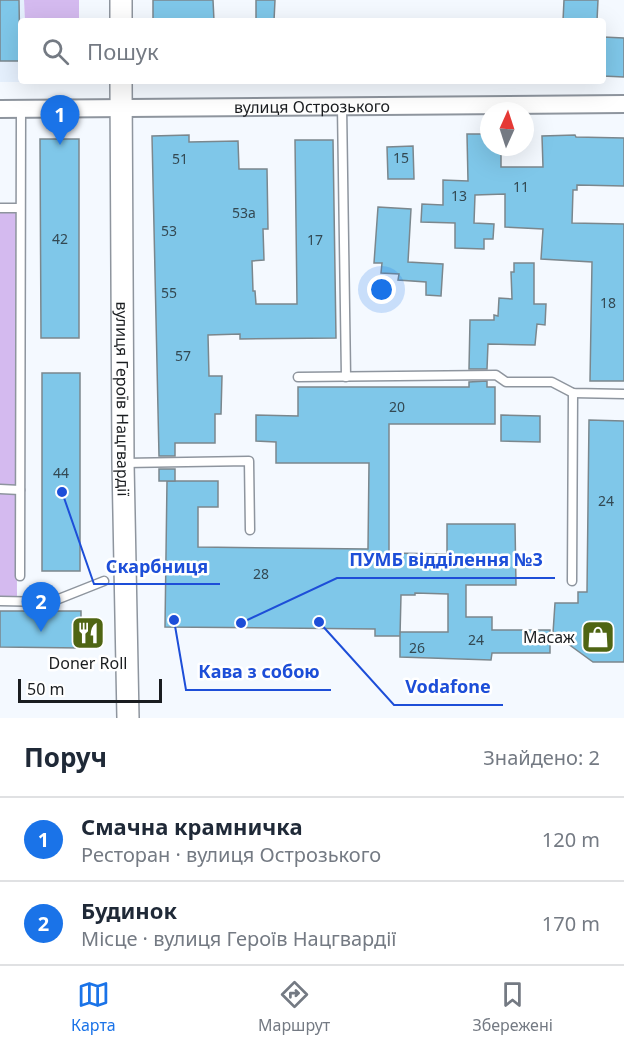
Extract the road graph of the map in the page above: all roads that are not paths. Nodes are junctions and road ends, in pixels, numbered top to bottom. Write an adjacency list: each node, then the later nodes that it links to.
1 (121, 0): 2 (street)
2 (121, 18)
3 (121, 84): 7 (street, вулиця Героїв Нацгвардії)
4 (624, 104): 5 (street, вулиця Острозького)
5 (342, 106): 7 (street, вулиця Острозького); 12 (lane)
6 (21, 108): 7 (street, вулиця Острозького); 8 (street, вулиця Острозького); 10 (lane)
7 (121, 108): 15 (street, вулиця Героїв Нацгвардії)
8 (0, 109)
9 (0, 208): 10 (lane)
10 (20, 208): 17 (lane)
11 (298, 377): 12 (lane)
12 (346, 377): 13 (lane)
13 (573, 393): 14 (lane); 21 (lane)
14 (624, 394)
15 (123, 463): 18 (lane); 23 (street, вулиця Героїв Нацгвардії)
16 (0, 489): 17 (lane)
17 (20, 490): 19 (lane)
18 (250, 530)
19 (20, 576)
20 (104, 581): 22 (lane)
21 (572, 581)
22 (0, 601)
23 (128, 718)

